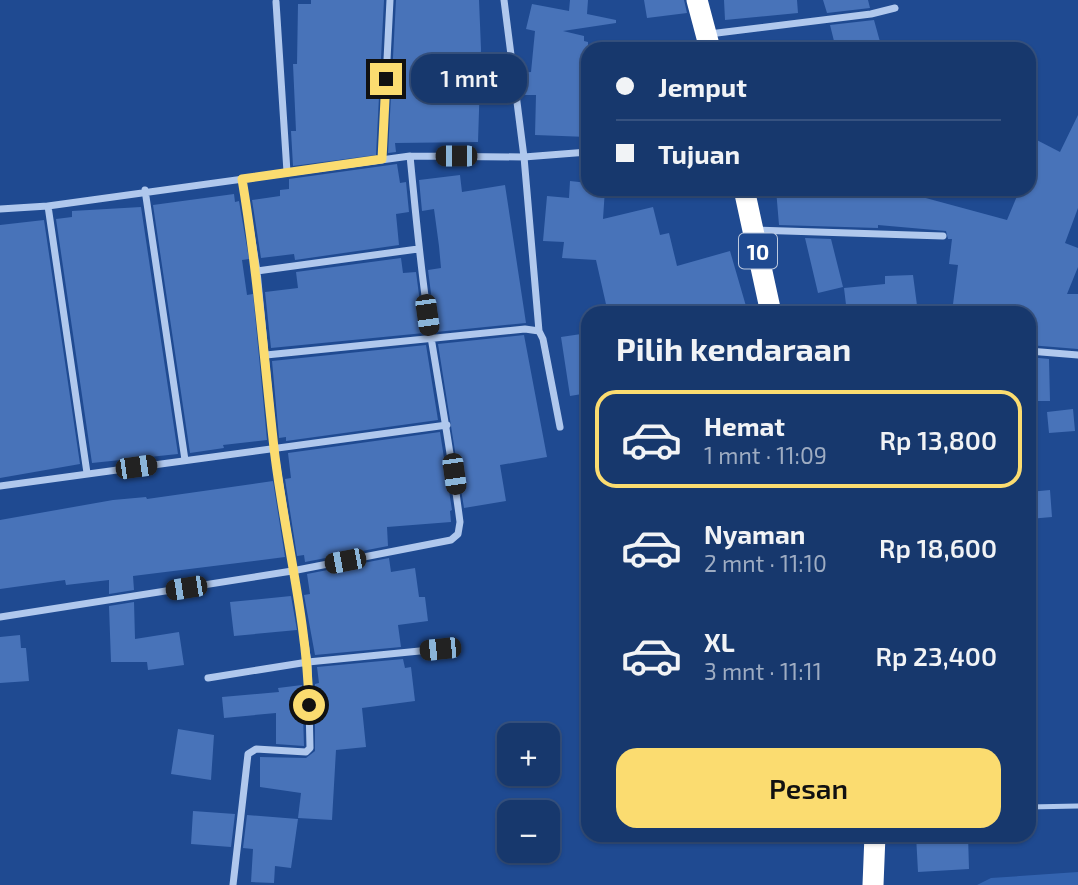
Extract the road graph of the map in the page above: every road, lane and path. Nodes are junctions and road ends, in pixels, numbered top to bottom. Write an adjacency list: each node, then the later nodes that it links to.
1 (390, 0): 10 (street)
2 (504, 0): 9 (street)
3 (698, 0): 6 (highway)
4 (276, 2): 11 (street)
5 (895, 8): 6 (street)
6 (708, 42)
7 (581, 153): 9 (street)
8 (410, 156): 9 (street); 10 (street); 19 (street)
9 (524, 157): 22 (street)
10 (382, 159): 11 (street)
11 (287, 173): 12 (street)
12 (242, 179): 13 (street); 20 (street)
13 (145, 190): 15 (street); 30 (street)
14 (746, 196): 17 (highway, 10)
15 (48, 206): 16 (street); 31 (street)
16 (0, 209)
17 (753, 230): 18 (street); 21 (highway, 10)
18 (943, 236)
19 (418, 248): 20 (street); 23 (street)
20 (257, 271): 25 (street)
21 (769, 306)
22 (539, 331): 23 (street); 28 (street)
23 (430, 337): 25 (street); 27 (street)
24 (1036, 352): 26 (street)
25 (266, 355): 29 (street)
26 (1078, 355)
27 (447, 425): 29 (street); 33 (street)
28 (560, 428)
29 (274, 448): 30 (street); 33 (street)
30 (185, 460): 31 (street)
31 (87, 473): 32 (street)
32 (0, 486)
33 (292, 571): 34 (street); 36 (street)
34 (0, 617)
35 (440, 649): 36 (street)
36 (308, 662): 37 (street); 41 (street)
37 (208, 678)
38 (1078, 806): 39 (lane)
39 (1036, 807)
40 (875, 842): 42 (highway)
41 (233, 885)
42 (873, 885)

